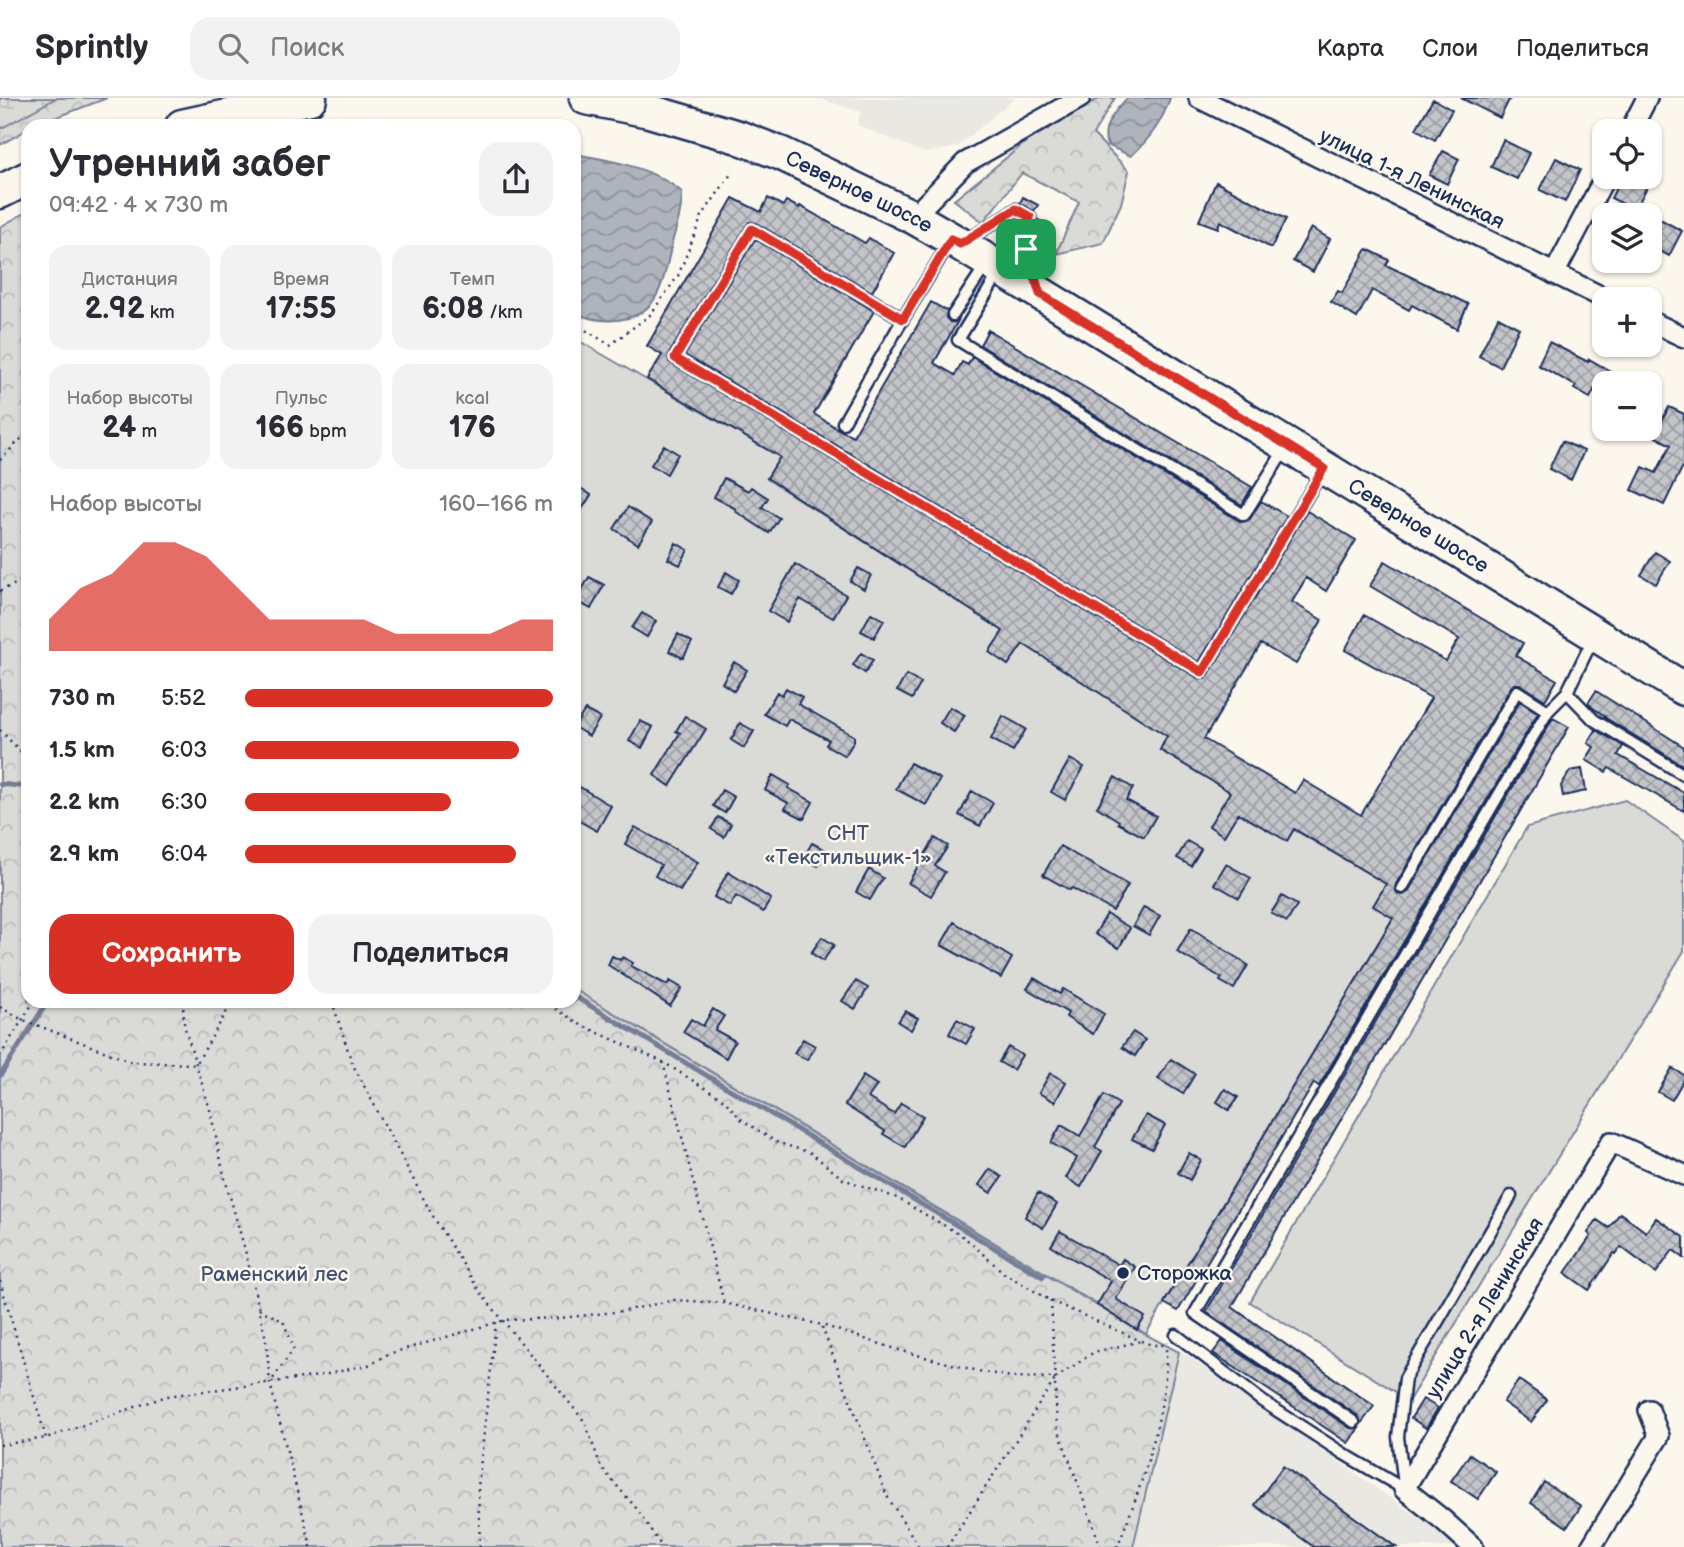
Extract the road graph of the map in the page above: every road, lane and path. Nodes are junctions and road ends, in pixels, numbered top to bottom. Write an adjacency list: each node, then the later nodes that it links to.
1 (586, 98): 13 (main road, Северное шоссе)
2 (1080, 98): 13 (street)
3 (1199, 98): 5 (street, улица 1-я Ленинская)
4 (1647, 98): 8 (street)
5 (1228, 105): 16 (street, улица 1-я Ленинская)
6 (318, 107): 7 (main road)
7 (212, 119)
8 (1636, 119)
9 (733, 171): 21 (path)
10 (21, 182): 12 (main road)
11 (1599, 189): 16 (street)
12 (0, 192)
13 (913, 218): 14 (main road, Северное шоссе)
14 (956, 242): 15 (main road, Северное шоссе); 18 (lane); 20 (lane)
15 (995, 266): 18 (main road, Северное шоссе); 19 (lane); 26 (lane)
16 (1554, 274): 17 (street, улица 1-я Ленинская)
17 (1592, 292)
18 (1040, 294): 26 (main road, Северное шоссе)
19 (953, 315)
20 (903, 319): 24 (lane); 28 (lane)
21 (581, 327)
22 (1662, 327): 23 (street)
23 (1684, 337)
24 (843, 423)
25 (21, 439): 27 (path)
26 (1287, 446): 28 (main road, Северное шоссе)
27 (0, 460)
28 (1324, 468): 31 (main road, Северное шоссе)
29 (21, 581): 30 (path)
30 (0, 591)
31 (1595, 635): 32 (main road, Северное шоссе); 33 (lane)
32 (1684, 689)
33 (1567, 692): 34 (lane); 37 (lane)
34 (1548, 710): 38 (lane); 63 (lane)
35 (0, 730): 36 (path)
36 (21, 751)
37 (1684, 775)
38 (1402, 888)
39 (0, 1007): 45 (path)
40 (29, 1008): 45 (path)
41 (182, 1008): 48 (path)
42 (229, 1008): 48 (path)
43 (333, 1008): 55 (path)
44 (555, 1008): 47 (path)
45 (21, 1019): 46 (path); 48 (path)
46 (0, 1056)
47 (663, 1062): 52 (path); 53 (path)
48 (196, 1064): 54 (path)
49 (1684, 1175): 66 (street, улица 2-я Ленинская)
50 (1511, 1196): 66 (lane)
51 (0, 1281): 64 (path)
52 (1051, 1301): 59 (path); 60 (path)
53 (724, 1303): 55 (path); 57 (path)
54 (257, 1308): 61 (path); 61 (path)
55 (505, 1320): 56 (path); 69 (path)
56 (496, 1322): 61 (path); 68 (path)
57 (822, 1325): 60 (path); 70 (path)
58 (1176, 1335): 66 (lane)
59 (1141, 1341): 60 (path); 73 (path)
60 (1056, 1378): 71 (path); 72 (path)
61 (271, 1383): 64 (path); 67 (path)
62 (1648, 1410): 75 (street)
63 (1354, 1422)
64 (46, 1438): 65 (path)
65 (0, 1445)
66 (1404, 1489): 74 (street)
67 (311, 1547)
68 (480, 1547)
69 (662, 1547)
70 (919, 1547)
71 (947, 1547)
72 (1101, 1547)
73 (1118, 1547)
74 (1473, 1547)
75 (1591, 1547)

